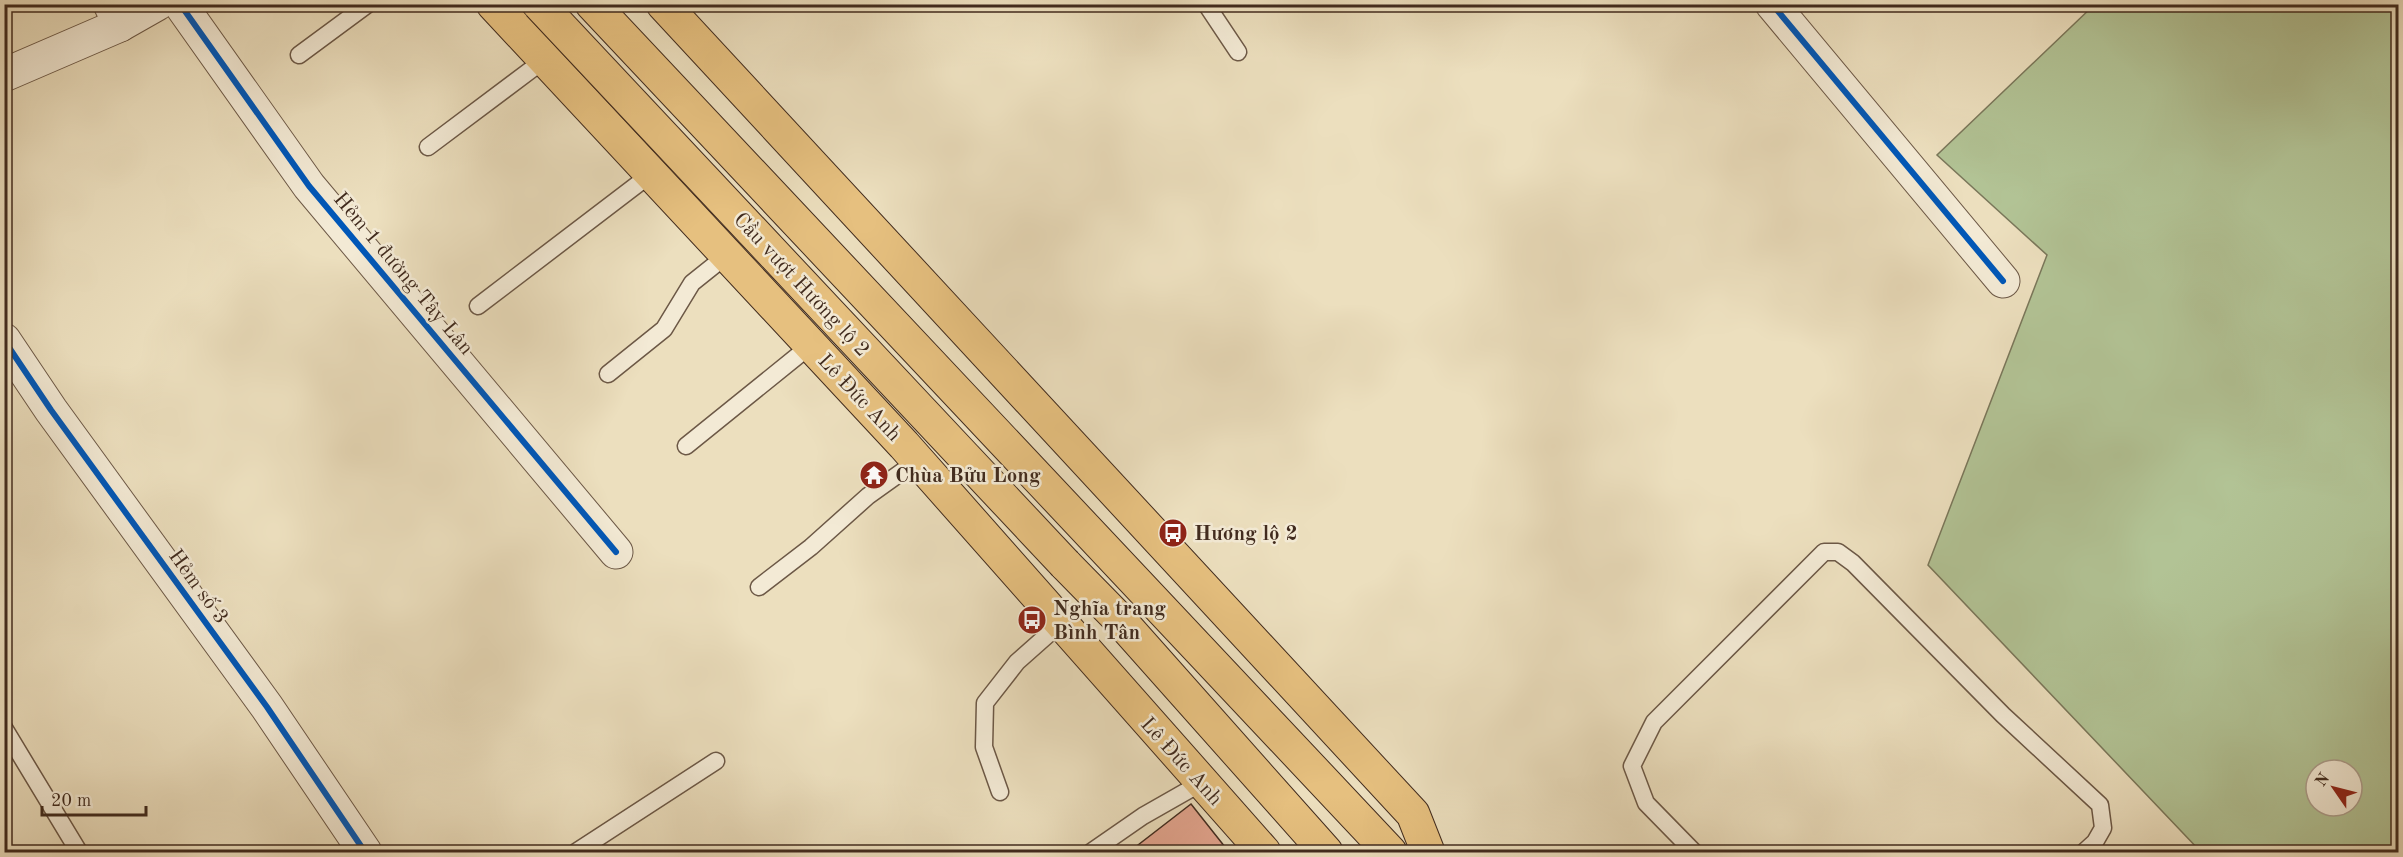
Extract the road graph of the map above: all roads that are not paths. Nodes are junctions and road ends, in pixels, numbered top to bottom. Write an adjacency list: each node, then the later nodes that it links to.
1 (157, 4): 11 (street)
2 (180, 4): 27 (street, Hẻm 1 đường Tây Lân)
3 (368, 4): 13 (lane)
4 (493, 4): 14 (highway, Lê Đức Anh)
5 (539, 4): 34 (highway, Cầu vượt Hương lộ 2, bridge)
6 (587, 4): 16 (highway)
7 (592, 4): 40 (highway, Cầu vượt Hương lộ 2)
8 (1206, 4): 12 (lane)
9 (1772, 4): 20 (street)
10 (663, 9): 41 (highway)
11 (115, 15): 15 (street)
12 (1238, 52)
13 (299, 55)
14 (544, 60): 16 (highway, Lê Đức Anh); 17 (lane)
15 (4, 75)
16 (573, 90): 18 (highway, Lê Đức Anh)
17 (428, 147)
18 (651, 174): 19 (highway, Lê Đức Anh); 21 (lane)
19 (727, 255): 23 (highway, Lê Đức Anh); 24 (lane)
20 (2003, 281)
21 (478, 306)
22 (4, 340): 36 (street, Hẻm số 3)
23 (811, 345): 25 (lane); 26 (highway, Lê Đức Anh)
24 (608, 374)
25 (686, 446)
26 (917, 461): 28 (lane); 29 (highway, Lê Đức Anh)
27 (616, 552)
28 (759, 587)
29 (1061, 623): 32 (highway, Lê Đức Anh); 33 (lane)
30 (4, 728): 35 (lane)
31 (716, 761): 37 (lane)
32 (1201, 783): 38 (lane); 39 (highway, Lê Đức Anh)
33 (1000, 792)
34 (1317, 843)
35 (80, 852)
36 (365, 852)
37 (576, 852)
38 (1091, 852)
39 (1264, 852)
40 (1390, 852)
41 (1428, 852)
42 (1694, 852): 43 (lane)
43 (2084, 852)

